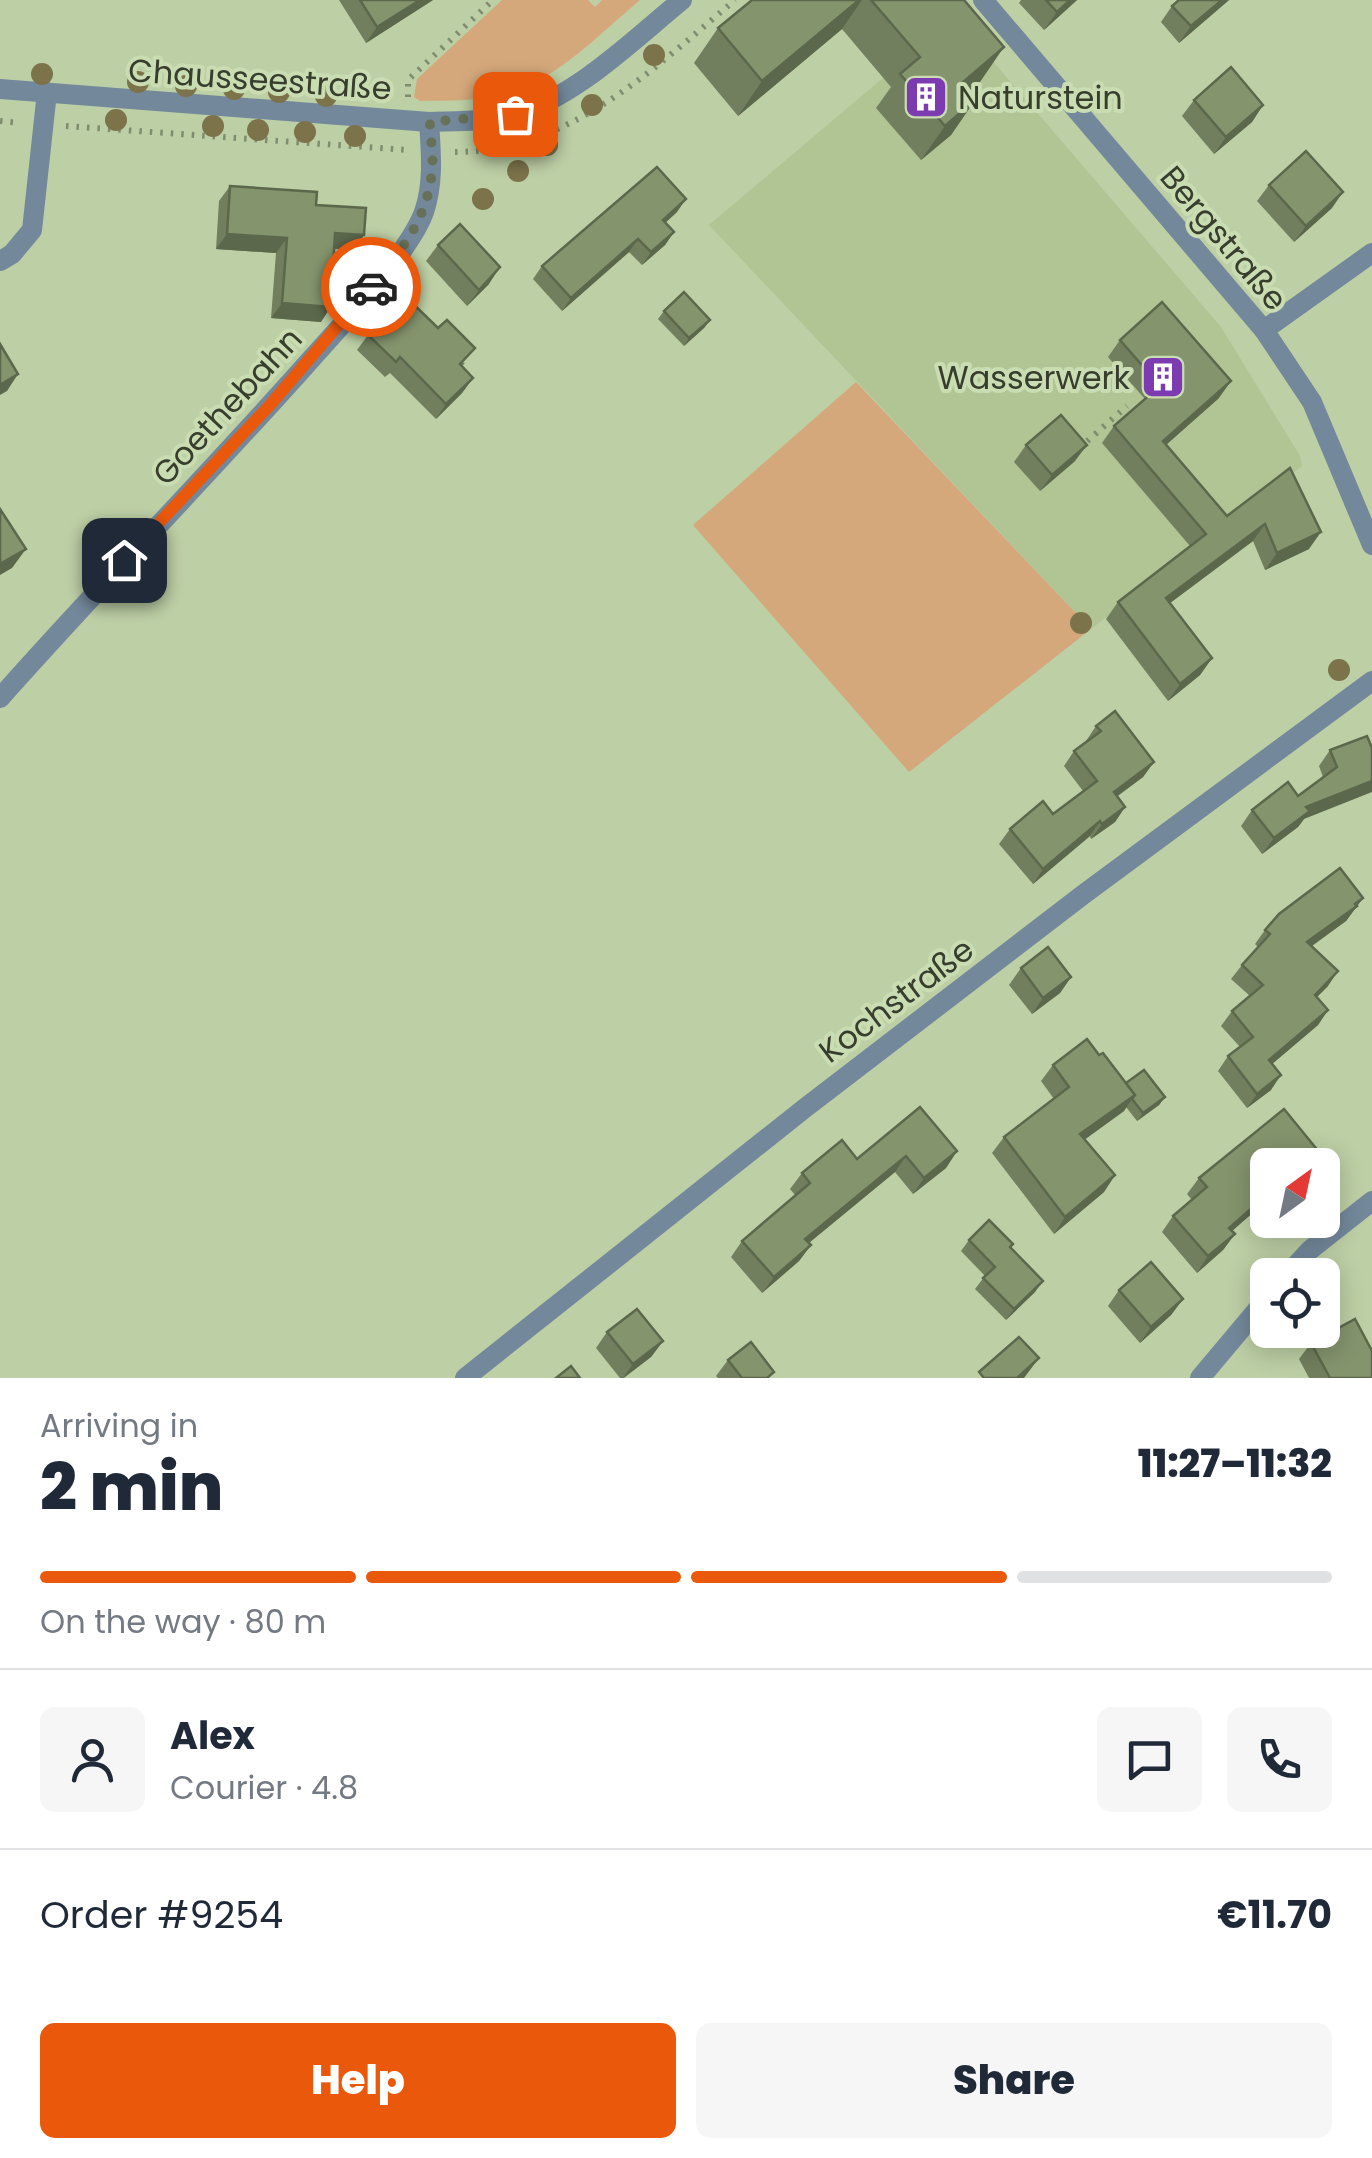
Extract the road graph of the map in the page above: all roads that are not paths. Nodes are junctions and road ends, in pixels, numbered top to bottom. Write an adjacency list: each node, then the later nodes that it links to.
1 (682, 0): 5 (street, Chausseestraße)
2 (983, 0): 8 (street, Bergstraße)
3 (0, 89): 4 (street, Chausseestraße)
4 (47, 92): 5 (street, Chausseestraße); 7 (street)
5 (430, 122): 11 (street, Goethebahn)
6 (1372, 253): 8 (street)
7 (0, 261)
8 (1264, 330): 9 (street, Bergstraße)
9 (1372, 544)
10 (1372, 682): 15 (street, Kochstraße)
11 (0, 698)
12 (1372, 1201): 13 (street)
13 (1303, 1258)
14 (1250, 1318): 16 (street)
15 (466, 1378)
16 (1200, 1378)

